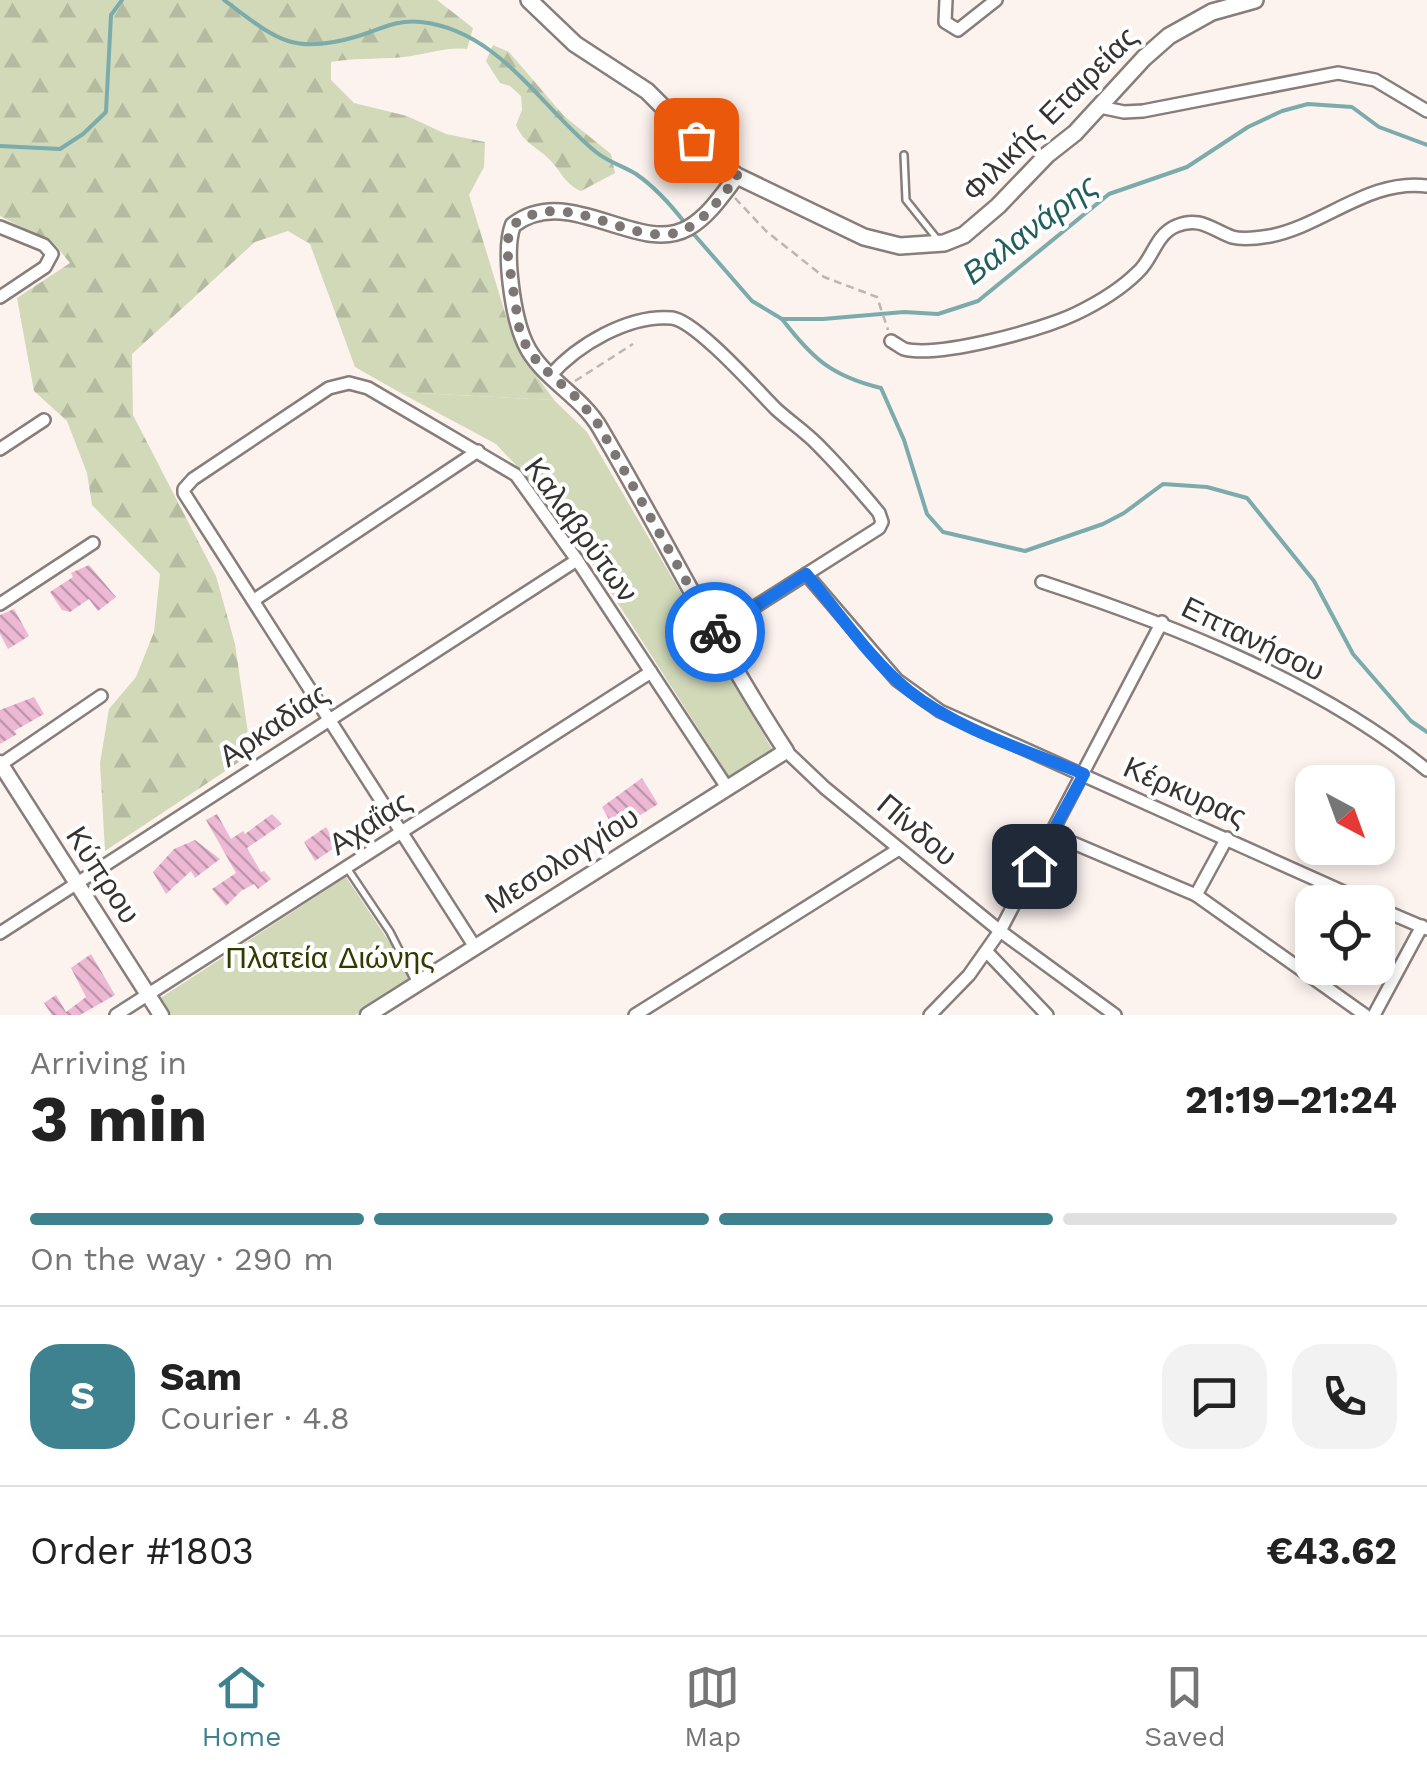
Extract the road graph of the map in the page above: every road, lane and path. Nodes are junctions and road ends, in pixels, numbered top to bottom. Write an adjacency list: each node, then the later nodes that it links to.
1 (529, 0): 8 (main road, Φιλικής Εταιρείας)
2 (946, 0): 3 (street)
3 (996, 0)
4 (1255, 0): 5 (main road, Φιλικής Εταιρείας)
5 (1100, 107): 6 (street); 12 (main road, Φιλικής Εταιρείας)
6 (1427, 112)
7 (904, 155): 12 (lane)
8 (738, 176): 10 (street); 12 (main road, Φιλικής Εταιρείας)
9 (1427, 186): 14 (street)
10 (726, 190): 14 (path); 16 (street)
11 (0, 227): 13 (street)
12 (938, 244)
13 (0, 297)
14 (891, 341)
15 (633, 344): 17 (path)
16 (550, 376): 17 (street); 23 (street)
17 (565, 387): 28 (street)
18 (44, 420): 19 (street)
19 (0, 449)
20 (478, 451): 22 (street, Καλαβρύτων); 25 (street); 25 (street, Καλαβρύτων)
21 (93, 543): 26 (street)
22 (576, 560): 29 (street, Καλαβρύτων); 31 (street, Αρκαδίας)
23 (806, 574): 28 (street); 35 (street, Κέρκυρας)
24 (1042, 582): 27 (street, Επτανήσου)
25 (254, 600): 31 (street)
26 (0, 604)
27 (1162, 622): 34 (street, Επτανήσου); 35 (street)
28 (715, 632): 32 (street)
29 (650, 672): 36 (street, Καλαβρύτων); 37 (street, Αχαΐας)
30 (102, 696): 33 (street)
31 (328, 720): 37 (street); 43 (street, Αρκαδίας)
32 (786, 751): 36 (street, Μεσολογγίου); 40 (street, Πίνδου)
33 (0, 764): 43 (street, Κύπρου)
34 (1427, 770)
35 (1084, 774): 38 (street); 39 (street, Κέρκυρας)
36 (728, 789): 49 (street, Μεσολογγίου)
37 (402, 833): 41 (street, Αχαΐας); 49 (street)
38 (1052, 834): 44 (street); 47 (street)
39 (1227, 838): 42 (street, Κέρκυρας); 44 (street)
40 (899, 849): 47 (street, Πίνδου); 56 (street)
41 (346, 868): 51 (lane); 52 (street, Αχαΐας)
42 (1329, 885)
43 (76, 886): 48 (street, Αρκαδίας); 52 (street, Κύπρου)
44 (1196, 895): 60 (street)
45 (1395, 915): 46 (street)
46 (1424, 928): 61 (street)
47 (1000, 931): 50 (street); 59 (street, Πίνδου)
48 (0, 933)
49 (475, 947): 51 (street, Μεσολογγίου)
50 (987, 952): 57 (street); 58 (street)
51 (417, 986): 55 (street, Μεσολογγίου)
52 (148, 996): 53 (street, Αχαΐας); 54 (street, Κύπρου)
53 (116, 1015)
54 (161, 1015)
55 (368, 1015)
56 (634, 1015)
57 (930, 1015)
58 (1048, 1015)
59 (1115, 1015)
60 (1365, 1015)
61 (1374, 1015)

